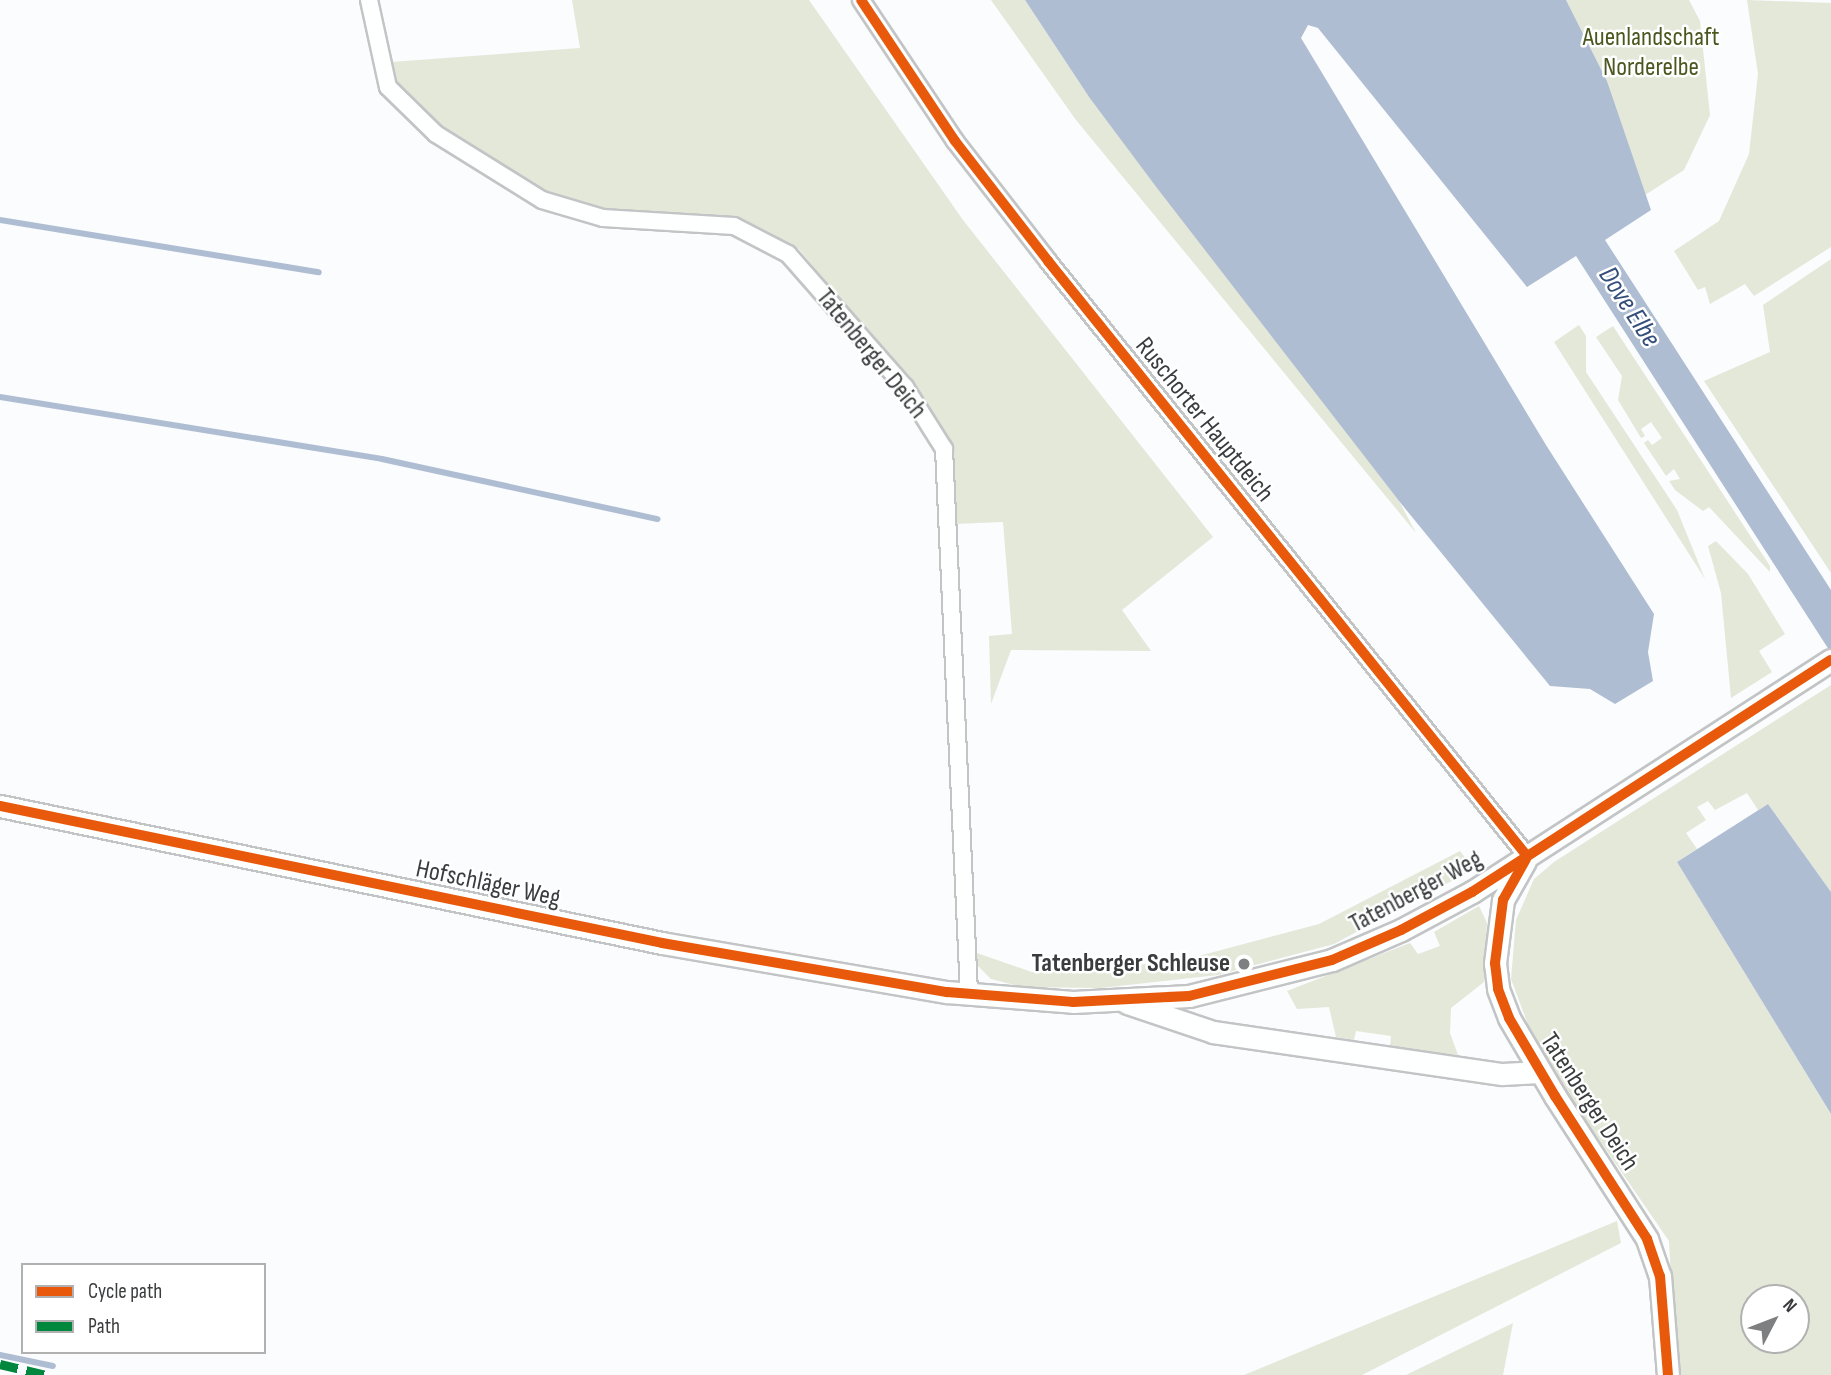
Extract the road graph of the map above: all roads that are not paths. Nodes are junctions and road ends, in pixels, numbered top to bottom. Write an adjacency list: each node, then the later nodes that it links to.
1 (369, 0): 6 (street, Tatenberger Deich)
2 (860, 0): 5 (street, Ruschorter Hauptdeich)
3 (1829, 661): 5 (street, Tatenberger Weg)
4 (0, 806): 6 (street, Hofschläger Weg)
5 (1527, 856): 7 (street, Tatenberger Weg); 8 (street, Tatenberger Deich)
6 (970, 995): 7 (street, Tatenberger Weg)
7 (1121, 1000): 8 (street, Tatenberger Deich)
8 (1541, 1072): 9 (street, Tatenberger Deich)
9 (1668, 1375)

